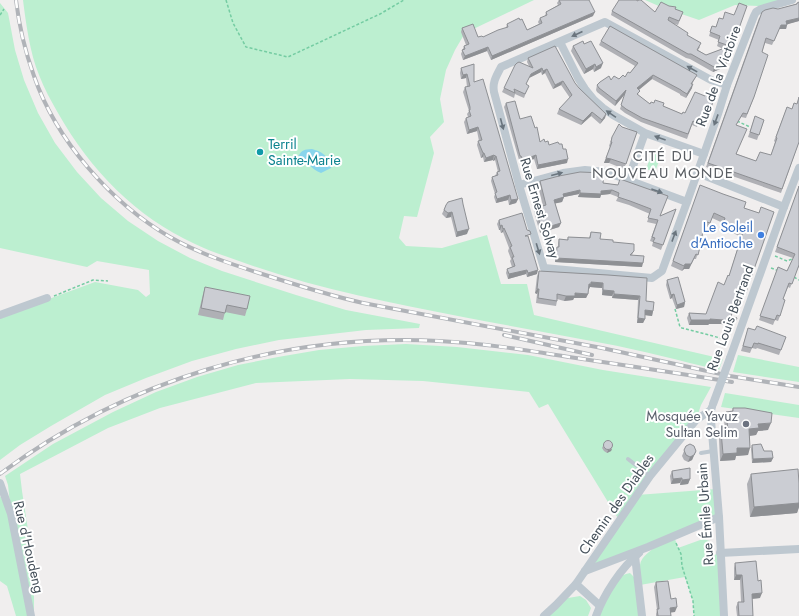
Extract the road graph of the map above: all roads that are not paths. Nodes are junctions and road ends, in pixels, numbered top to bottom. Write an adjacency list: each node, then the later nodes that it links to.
1 (792, 0): 3 (street, Rue de la Victoire)
2 (560, 42): 3 (street, one-way to 2); 4 (street, one-way to 2); 9 (street, Rue Ernest Solvay, one-way to 9)
3 (727, 85): 5 (street, Rue de la Victoire, one-way to 5)
4 (645, 133): 5 (street, one-way to 4); 8 (street)
5 (704, 154): 7 (street, Rue de la Victoire)
6 (799, 168): 11 (street, Rue Louis Bertrand)
7 (698, 173): 10 (street, Rue de la Victoire); 11 (street)
8 (628, 180): 9 (street, one-way to 8); 10 (street, one-way to 10)
9 (519, 185): 10 (street, Rue Ernest Solvay, one-way to 10)
10 (687, 202)
11 (784, 207): 14 (street, Rue Louis Bertrand, bridge)
12 (47, 298): 13 (street)
13 (0, 315)
14 (712, 407): 15 (street, Rue Émile Urbain); 18 (street, Chemin des Diables)
15 (713, 451): 16 (lane); 20 (street, Rue Émile Urbain)
16 (701, 453)
17 (628, 459): 18 (lane)
18 (650, 476): 25 (street, Chemin des Diables)
19 (0, 484): 28 (street, Rue d'Houdeng)
20 (719, 517): 21 (street); 23 (street, Rue Émile Urbain)
21 (648, 547): 24 (street); 25 (street)
22 (799, 549): 23 (street)
23 (720, 553): 32 (street, Rue Émile Urbain)
24 (635, 556): 27 (street); 31 (street)
25 (585, 571): 26 (street, Chemin des Diables)
26 (576, 584): 27 (street); 29 (street, Chemin des Diables)
27 (600, 606): 30 (street)
28 (31, 616)
29 (544, 616)
30 (596, 616)
31 (642, 616)
32 (724, 616)

